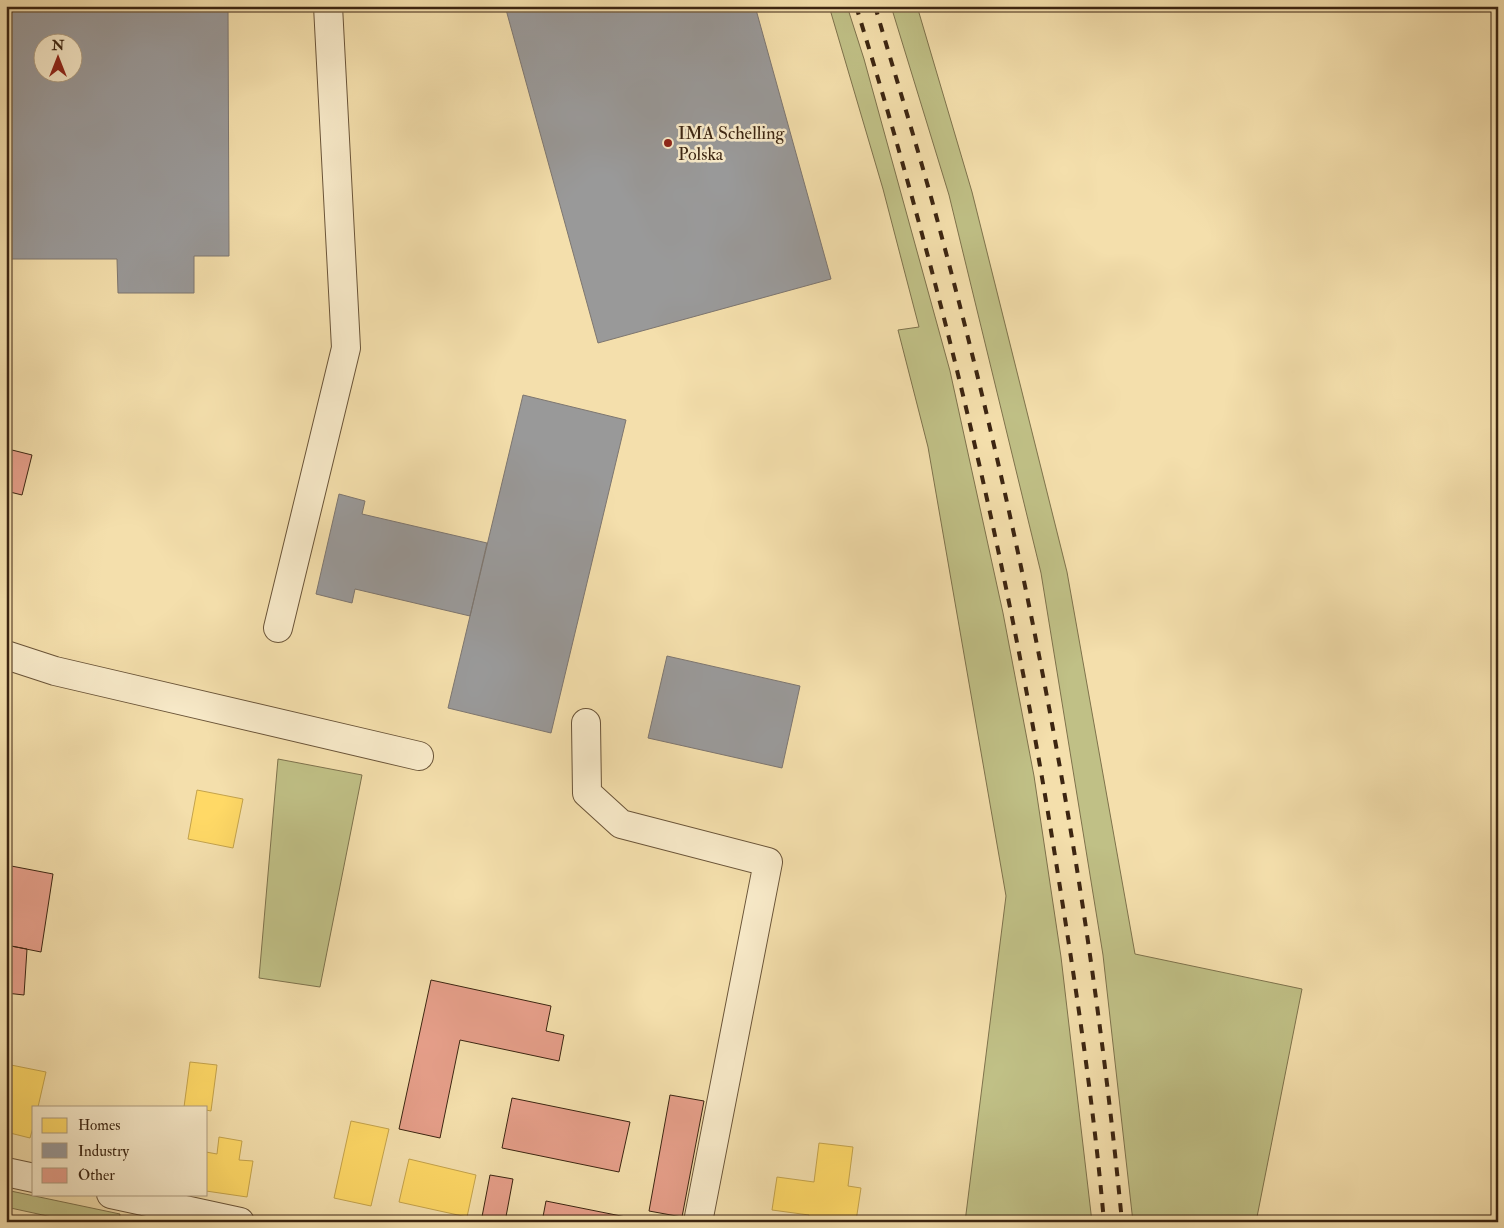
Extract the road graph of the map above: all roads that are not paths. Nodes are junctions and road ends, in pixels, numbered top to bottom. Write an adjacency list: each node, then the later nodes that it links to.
1 (328, 6): 2 (street)
2 (278, 628)
3 (6, 656): 5 (street)
4 (586, 722): 10 (street)
5 (419, 756)
6 (6, 1172): 7 (street)
7 (32, 1178)
8 (119, 1196): 9 (street)
9 (240, 1222)
10 (698, 1222)

